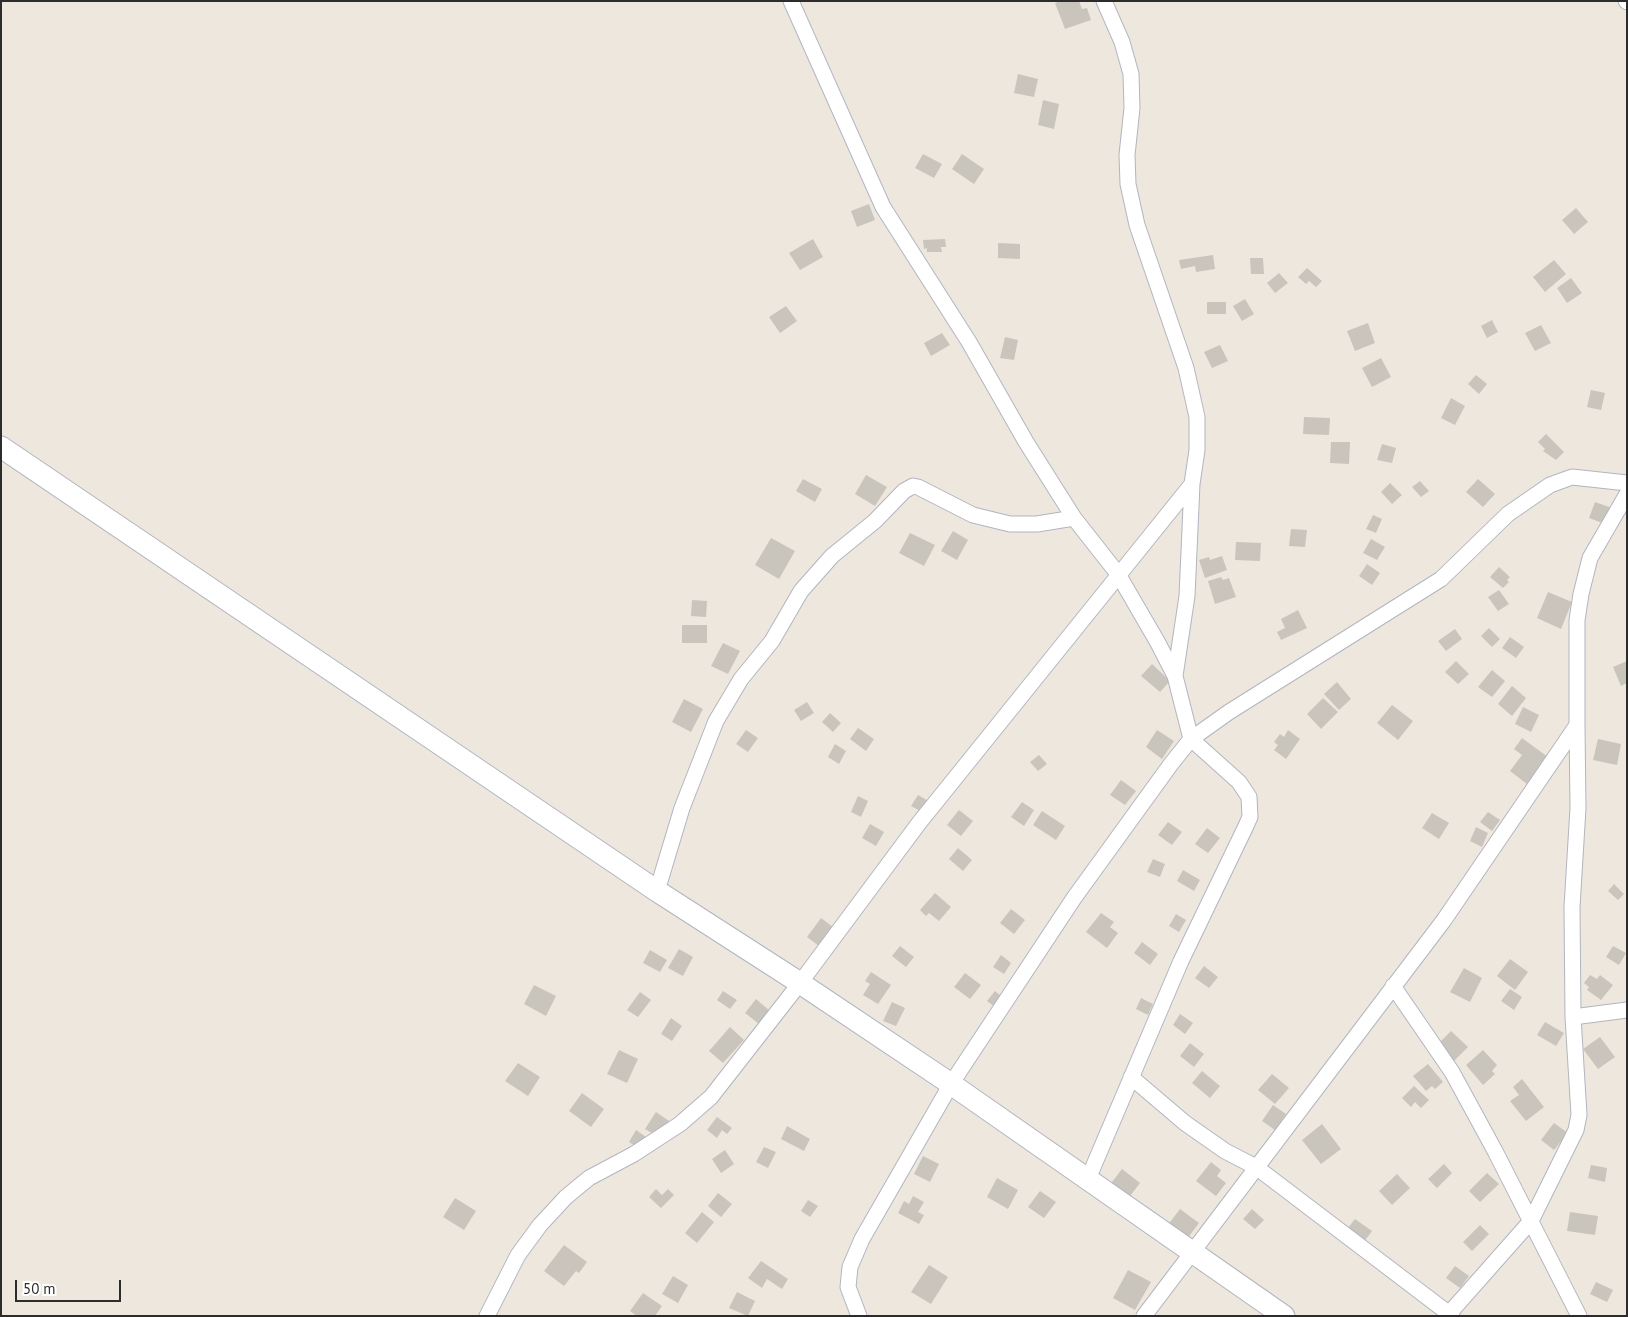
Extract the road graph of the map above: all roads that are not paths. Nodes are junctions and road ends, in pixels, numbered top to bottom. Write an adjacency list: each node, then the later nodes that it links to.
1 (791, 1): 7 (street)
2 (1104, 1): 5 (street)
3 (1, 446): 12 (street)
4 (1627, 483): 11 (street)
5 (1192, 484): 8 (street); 9 (street)
6 (1627, 494): 10 (street)
7 (1074, 518): 8 (street); 12 (street)
8 (1118, 574): 9 (street); 13 (street)
9 (1175, 676): 11 (street)
10 (1576, 724): 14 (street); 16 (street)
11 (1191, 739): 17 (street); 18 (street)
12 (657, 891): 13 (street)
13 (800, 983): 18 (street); 24 (street)
14 (1393, 986): 19 (street); 21 (street)
15 (1627, 1010): 16 (street)
16 (1573, 1017): 21 (street)
17 (1131, 1077): 19 (street); 20 (street)
18 (951, 1084): 20 (street); 25 (street)
19 (1256, 1167): 22 (street); 23 (street)
20 (1088, 1179): 22 (street)
21 (1531, 1221): 23 (street); 28 (street)
22 (1191, 1252): 26 (street); 27 (street)
23 (1449, 1315)
24 (487, 1316)
25 (859, 1316)
26 (1144, 1316)
27 (1284, 1316)
28 (1579, 1316)

